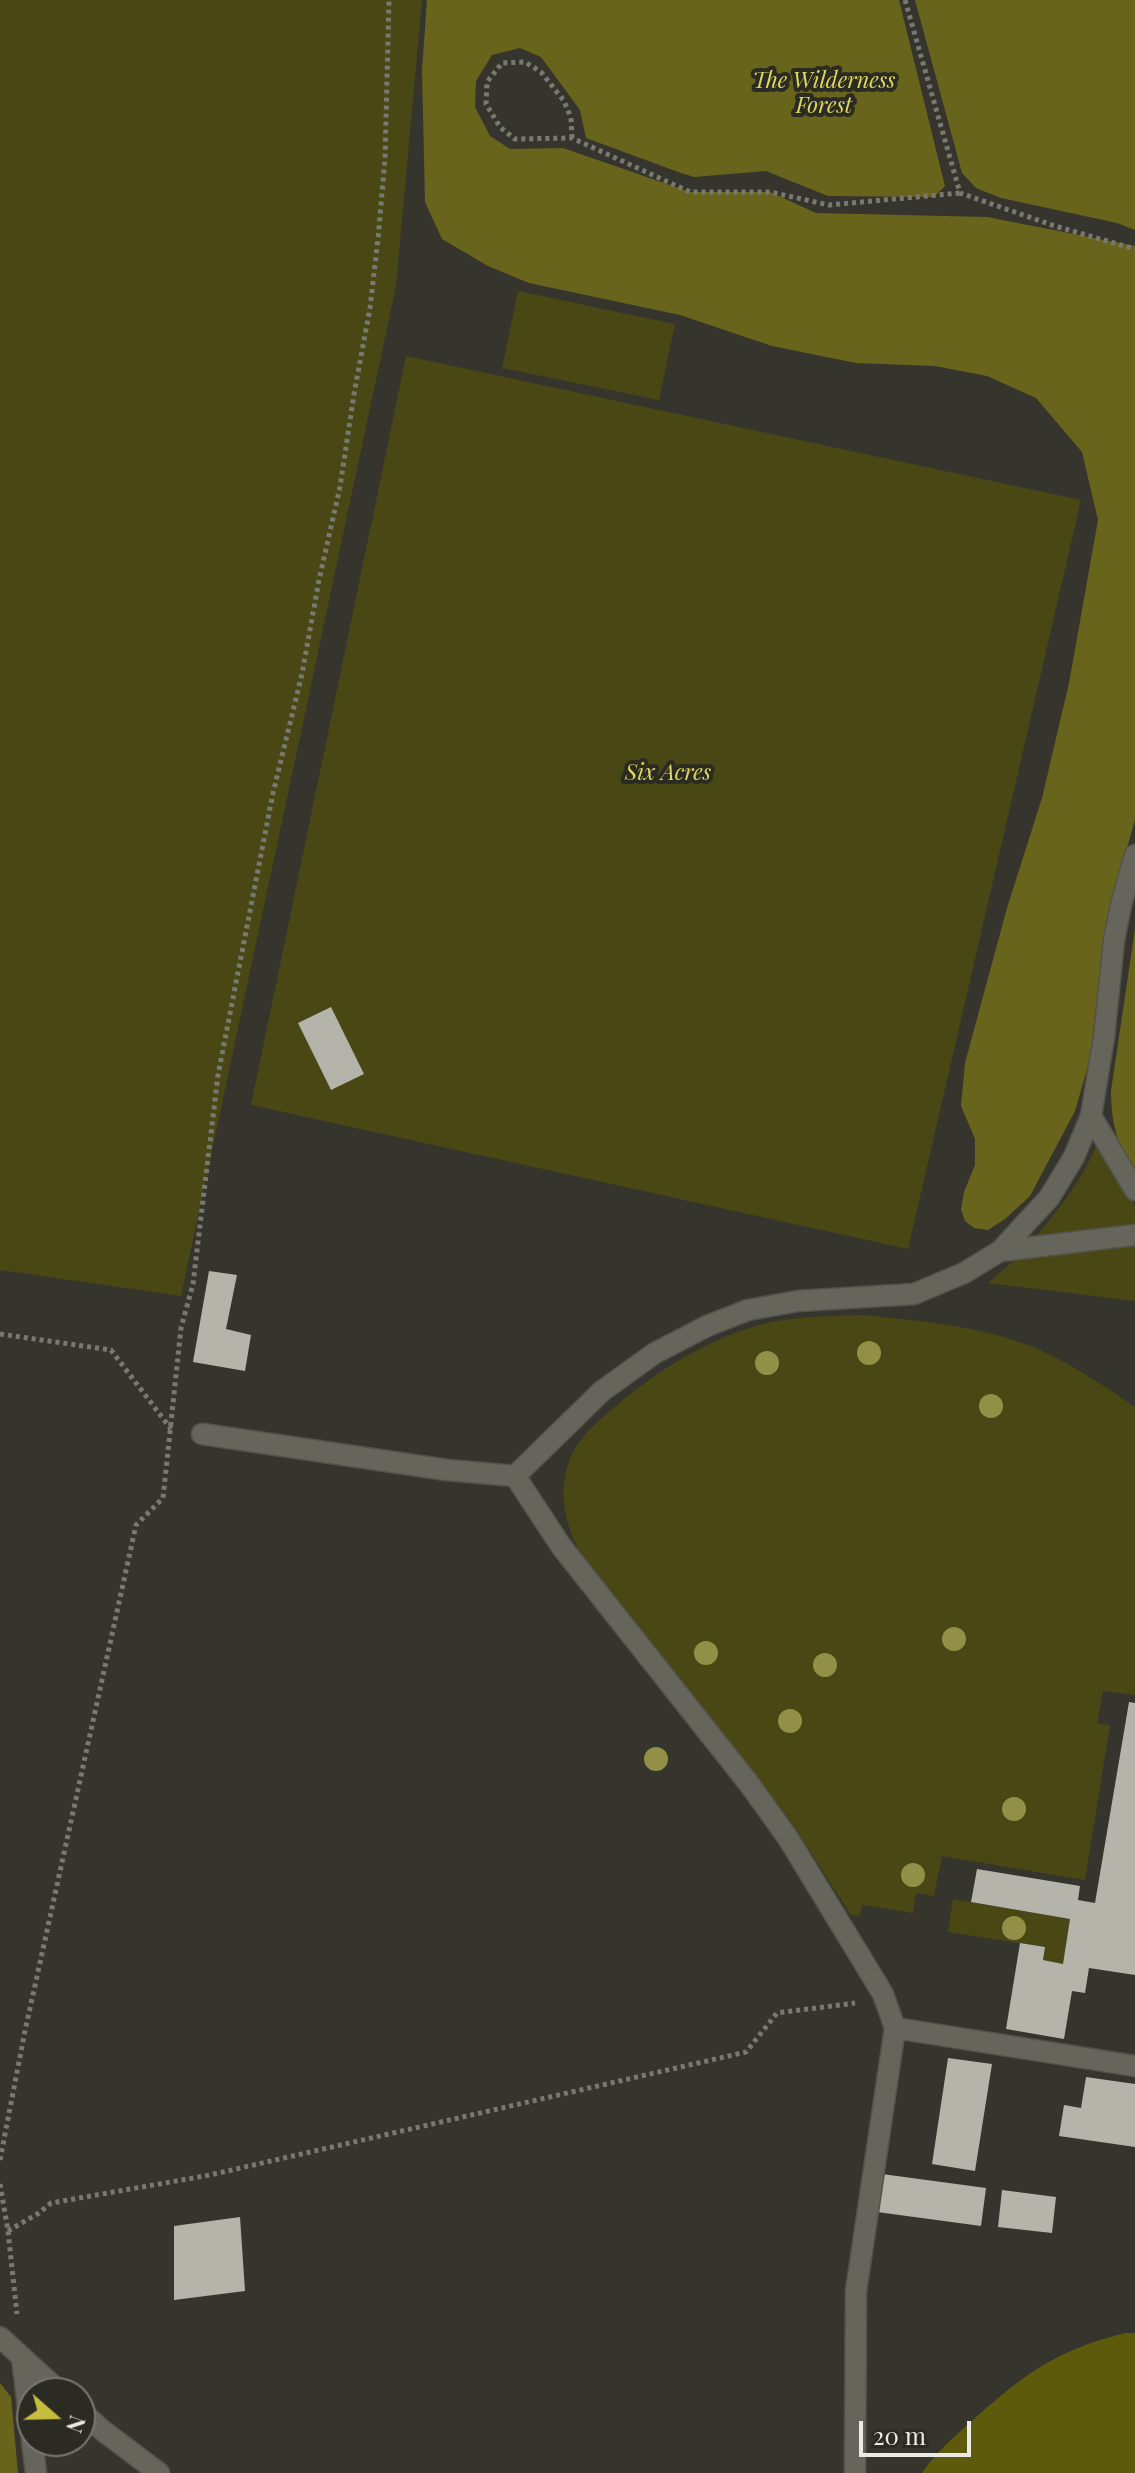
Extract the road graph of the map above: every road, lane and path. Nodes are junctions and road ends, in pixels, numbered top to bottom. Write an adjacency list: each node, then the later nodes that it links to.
1 (389, 0): 12 (path)
2 (905, 0): 4 (path)
3 (572, 138): 3 (path); 4 (path)
4 (960, 193): 5 (path)
5 (1135, 249)
6 (1135, 855): 7 (lane)
7 (1091, 1116): 8 (lane); 10 (lane)
8 (1135, 1190)
9 (1135, 1235): 10 (lane)
10 (1000, 1251): 14 (lane)
11 (0, 1334): 12 (path)
12 (171, 1430): 18 (path)
13 (202, 1434): 14 (lane)
14 (515, 1476): 16 (lane)
15 (863, 2002): 21 (path)
16 (895, 2028): 17 (lane); 28 (lane)
17 (1135, 2066)
18 (0, 2160)
19 (0, 2184): 20 (path)
20 (1, 2197): 21 (path)
21 (8, 2231): 23 (path)
22 (0, 2337): 23 (lane)
23 (22, 2357): 24 (lane); 26 (lane)
24 (44, 2377)
25 (96, 2423): 27 (lane)
26 (36, 2473)
27 (159, 2473)
28 (855, 2473)

